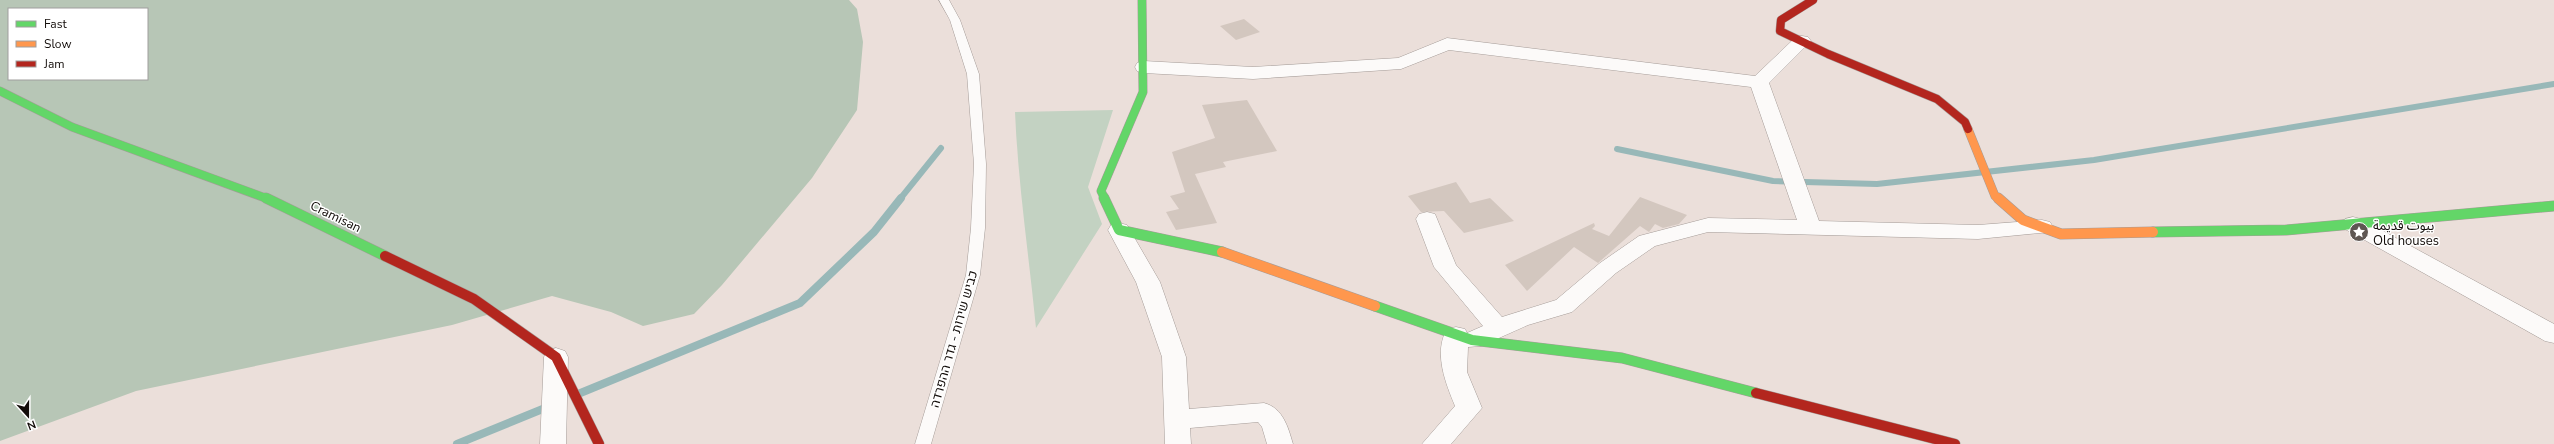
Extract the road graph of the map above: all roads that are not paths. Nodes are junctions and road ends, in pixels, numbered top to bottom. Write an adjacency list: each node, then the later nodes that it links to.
1 (944, 0): 21 (lane, כביש שירות - גדר ההפרדה)
2 (1142, 0): 5 (street)
3 (1813, 0): 4 (street)
4 (1802, 41): 6 (street); 12 (street)
5 (1144, 67): 6 (street); 13 (street)
6 (1758, 82): 11 (street)
7 (0, 91): 17 (street, Cramisan)
8 (2554, 206): 10 (street)
9 (1427, 219): 14 (street)
10 (2353, 224): 12 (street); 15 (street)
11 (1810, 226): 12 (street); 14 (street)
12 (2042, 227)
13 (1120, 230): 16 (street); 18 (street)
14 (1498, 328): 16 (street)
15 (2554, 335)
16 (1464, 337): 23 (street); 24 (street)
17 (556, 357): 19 (street); 20 (street, Cramisan)
18 (1178, 432): 22 (street)
19 (552, 444)
20 (599, 444)
21 (923, 444)
22 (1280, 444)
23 (1435, 444)
24 (1955, 444)

